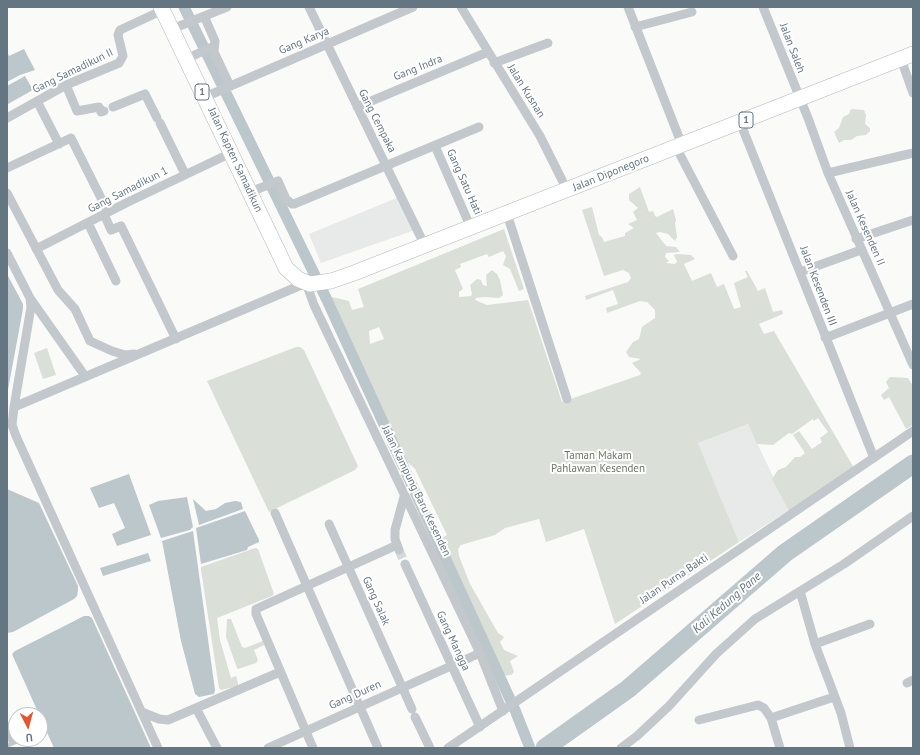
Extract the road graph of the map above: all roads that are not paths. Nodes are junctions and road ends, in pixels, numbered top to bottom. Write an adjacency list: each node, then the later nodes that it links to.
1 (228, 7): 9 (street)
2 (309, 7): 13 (street, Gang Cempaka)
3 (413, 7): 13 (street, Gang Karya)
4 (461, 7): 15 (street, Jalan Kusnan)
5 (628, 7): 11 (street)
6 (763, 7): 23 (street, Jalan Saleh)
7 (162, 8): 10 (highway, Jalan Kapten Samadikun / 1); 19 (street, Gang Samadikun II)
8 (692, 12): 11 (street)
9 (199, 18): 10 (street); 14 (street)
10 (178, 26): 16 (highway, Jalan Kapten Samadikun / 1)
11 (635, 27): 33 (street)
12 (548, 43): 18 (street)
13 (326, 45): 20 (street, Gang Karya); 26 (street, Gang Cempaka)
14 (212, 47): 16 (street); 20 (street)
15 (488, 52): 18 (street, Jalan Kusnan); 26 (street, Gang Indra)
16 (193, 56): 22 (highway, Jalan Kapten Samadikun / 1)
17 (907, 56): 21 (street); 23 (highway, Jalan Diponegoro / 1)
18 (494, 63): 41 (street, Jalan Kusnan)
19 (66, 86): 24 (street, Gang Samadikun II); 27 (street)
20 (225, 88): 22 (street, Gang Karya)
21 (913, 93)
22 (205, 97): 34 (highway, Jalan Kapten Samadikun / 1)
23 (800, 98): 29 (highway, Jalan Diponegoro / 1); 38 (street, Jalan Kesenden II)
24 (38, 102): 28 (street, Gang Samadikun II); 31 (street)
25 (113, 107): 39 (street)
26 (357, 107): 36 (street, Gang Cempaka)
27 (104, 111)
28 (7, 118)
29 (740, 122): 33 (highway, Jalan Diponegoro / 1); 54 (street, Jalan Kesenden III)
30 (479, 127): 32 (street)
31 (59, 144): 37 (street); 43 (street)
32 (435, 146): 36 (street); 47 (street, Gang Satu Hati)
33 (679, 146): 41 (highway, Jalan Diponegoro / 1); 53 (street)
34 (231, 153): 39 (street, Gang Samadikun 1); 40 (highway, Jalan Kapten Samadikun / 1)
35 (913, 153): 38 (street)
36 (386, 165): 40 (street); 49 (street, Gang Cempaka)
37 (7, 168)
38 (828, 173): 48 (street, Jalan Kesenden II)
39 (185, 174): 43 (street, Gang Samadikun 1)
40 (256, 189): 56 (highway, Jalan Kapten Samadikun / 1)
41 (567, 190): 44 (highway, Jalan Diponegoro / 1)
42 (7, 193): 50 (street)
43 (106, 213): 46 (street, Gang Samadikun 1); 61 (street)
44 (507, 214): 47 (highway, Jalan Diponegoro / 1); 65 (street)
45 (913, 220): 48 (street)
46 (88, 223): 50 (street, Gang Samadikun 1); 55 (street)
47 (471, 228): 49 (highway, Jalan Diponegoro / 1)
48 (856, 239): 51 (street, Jalan Kesenden II)
49 (425, 246): 56 (highway, Jalan Diponegoro / 1)
50 (36, 249): 62 (street)
51 (861, 250): 54 (street); 59 (street, Jalan Kesenden II)
52 (7, 253): 57 (street)
53 (732, 256)
54 (800, 272): 60 (street, Jalan Kesenden III)
55 (116, 281)
56 (316, 283): 61 (street); 69 (street, Jalan Kampung Baru Kesenden)
57 (30, 298): 64 (street); 66 (street)
58 (913, 304): 59 (street)
59 (890, 313): 60 (street); 63 (street, Jalan Kesenden II)
60 (825, 338): 68 (street, Jalan Kesenden III)
61 (176, 339): 62 (street)
62 (143, 353): 64 (street)
63 (913, 365)
64 (85, 376): 66 (street)
65 (567, 399)
66 (14, 408): 87 (street)
67 (913, 431): 68 (street, Jalan Purna Bakti)
68 (874, 458): 86 (street, Jalan Purna Bakti)
69 (404, 497): 74 (street); 79 (street, Jalan Kampung Baru Kesenden)
70 (274, 513): 75 (street)
71 (913, 516): 76 (street)
72 (329, 524): 74 (street, Gang Salak)
73 (405, 564): 80 (street, Gang Mangga)
74 (348, 567): 75 (street); 82 (street, Gang Salak)
75 (305, 586): 81 (street); 84 (street)
76 (800, 591): 78 (street); 99 (street)
77 (870, 624): 78 (street)
78 (815, 644): 83 (street)
79 (480, 653): 80 (street, Gang Duren); 86 (street, Jalan Kampung Baru Kesenden)
80 (452, 666): 82 (street, Gang Duren); 90 (street, Gang Mangga)
81 (280, 672): 85 (street); 91 (street)
82 (401, 688): 84 (street, Gang Duren); 97 (street, Gang Salak)
83 (834, 697): 88 (street); 101 (street)
84 (359, 707): 91 (street, Gang Duren); 96 (street)
85 (196, 708): 87 (street); 93 (street)
86 (503, 710): 90 (street, Jalan Purna Bakti)
87 (142, 712): 92 (street)
88 (771, 718): 89 (street); 100 (street)
89 (699, 720)
90 (480, 727): 98 (street, Jalan Purna Bakti)
91 (305, 731): 94 (street, Gang Duren); 95 (street)
92 (158, 748)
93 (217, 748)
94 (268, 748)
95 (312, 748)
96 (378, 748)
97 (430, 748)
98 (448, 748)
99 (621, 748)
100 (780, 748)
101 (850, 748)

